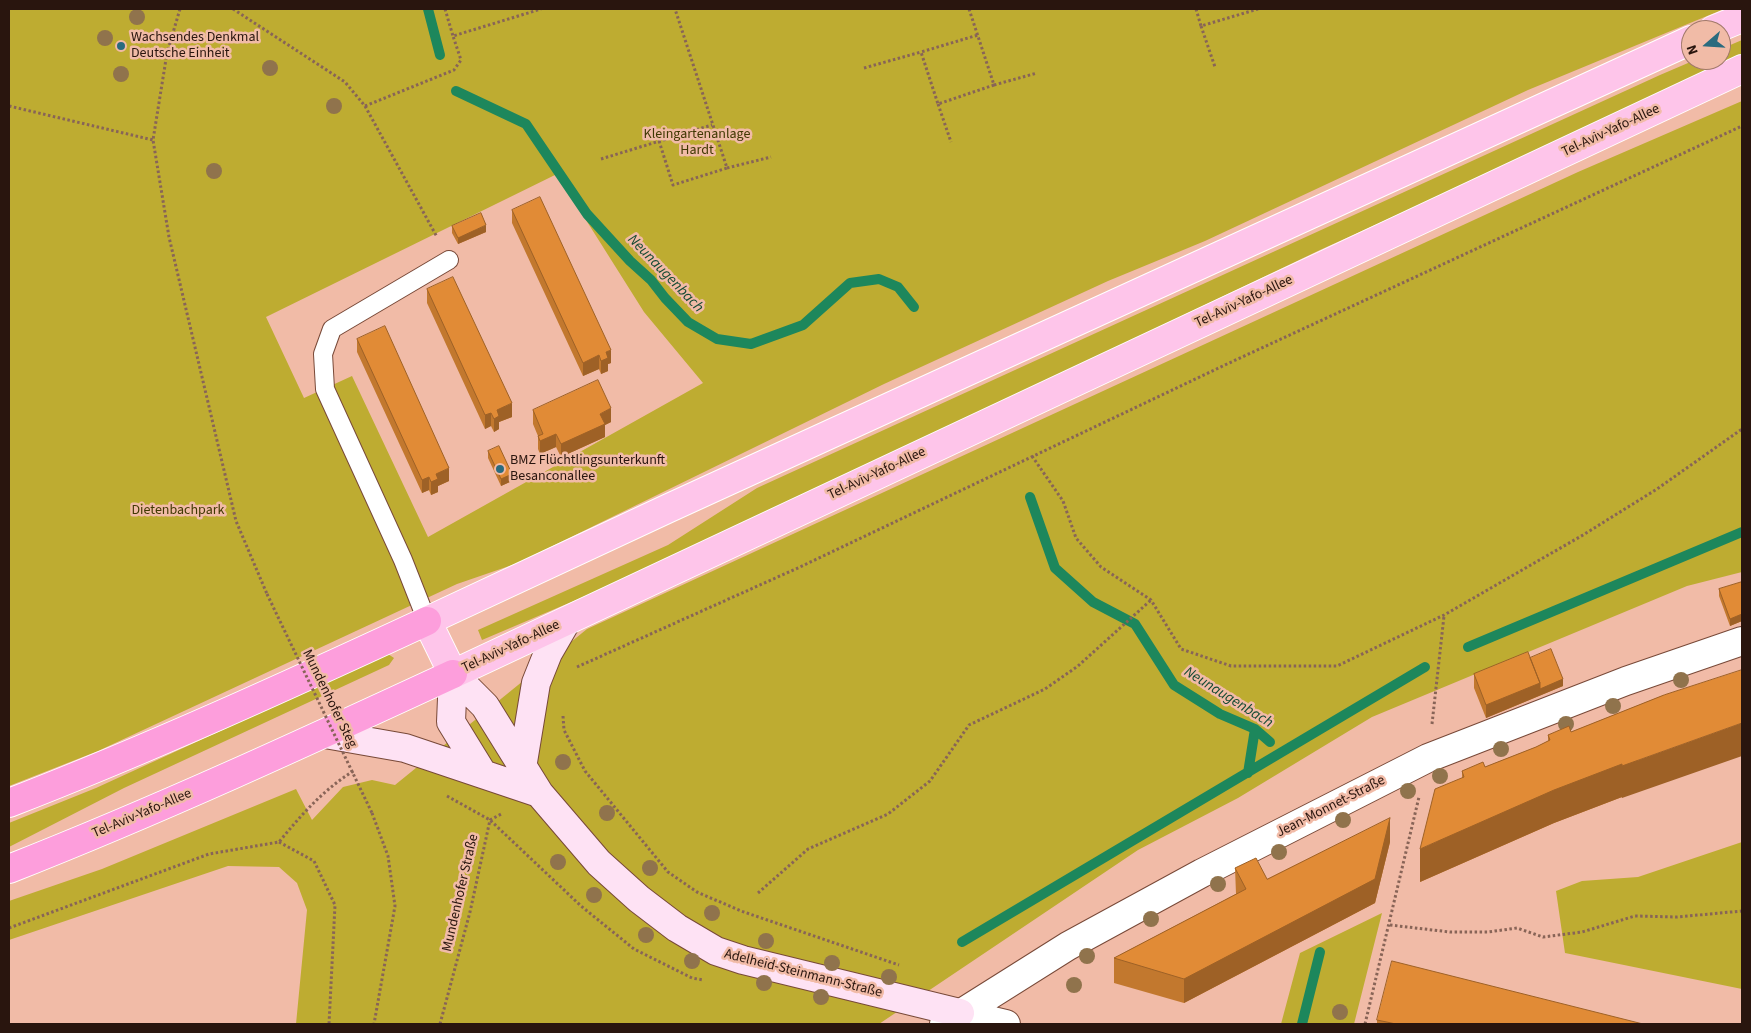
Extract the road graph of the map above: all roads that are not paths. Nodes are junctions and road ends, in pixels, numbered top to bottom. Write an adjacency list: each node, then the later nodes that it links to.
1 (1681, 45): 4 (main road)
2 (1742, 70): 5 (main road, Tel-Aviv-Yafo-Allee)
3 (449, 260): 4 (lane)
4 (427, 621): 7 (main road); 12 (highway)
5 (566, 622): 7 (main road, Tel-Aviv-Yafo-Allee); 9 (street)
6 (1742, 641): 14 (street, Jean-Monnet-Straße)
7 (453, 674): 8 (highway, Tel-Aviv-Yafo-Allee); 9 (street, Adelheid-Steinmann-Straße); 10 (street)
8 (324, 734): 10 (street); 13 (highway, Tel-Aviv-Yafo-Allee)
9 (522, 768): 11 (street, Adelheid-Steinmann-Straße)
10 (483, 774): 11 (street)
11 (539, 793): 14 (street, Adelheid-Steinmann-Straße)
12 (9, 803)
13 (9, 869)
14 (952, 1018): 15 (street, Adelheid-Steinmann-Straße)
15 (1006, 1024)

